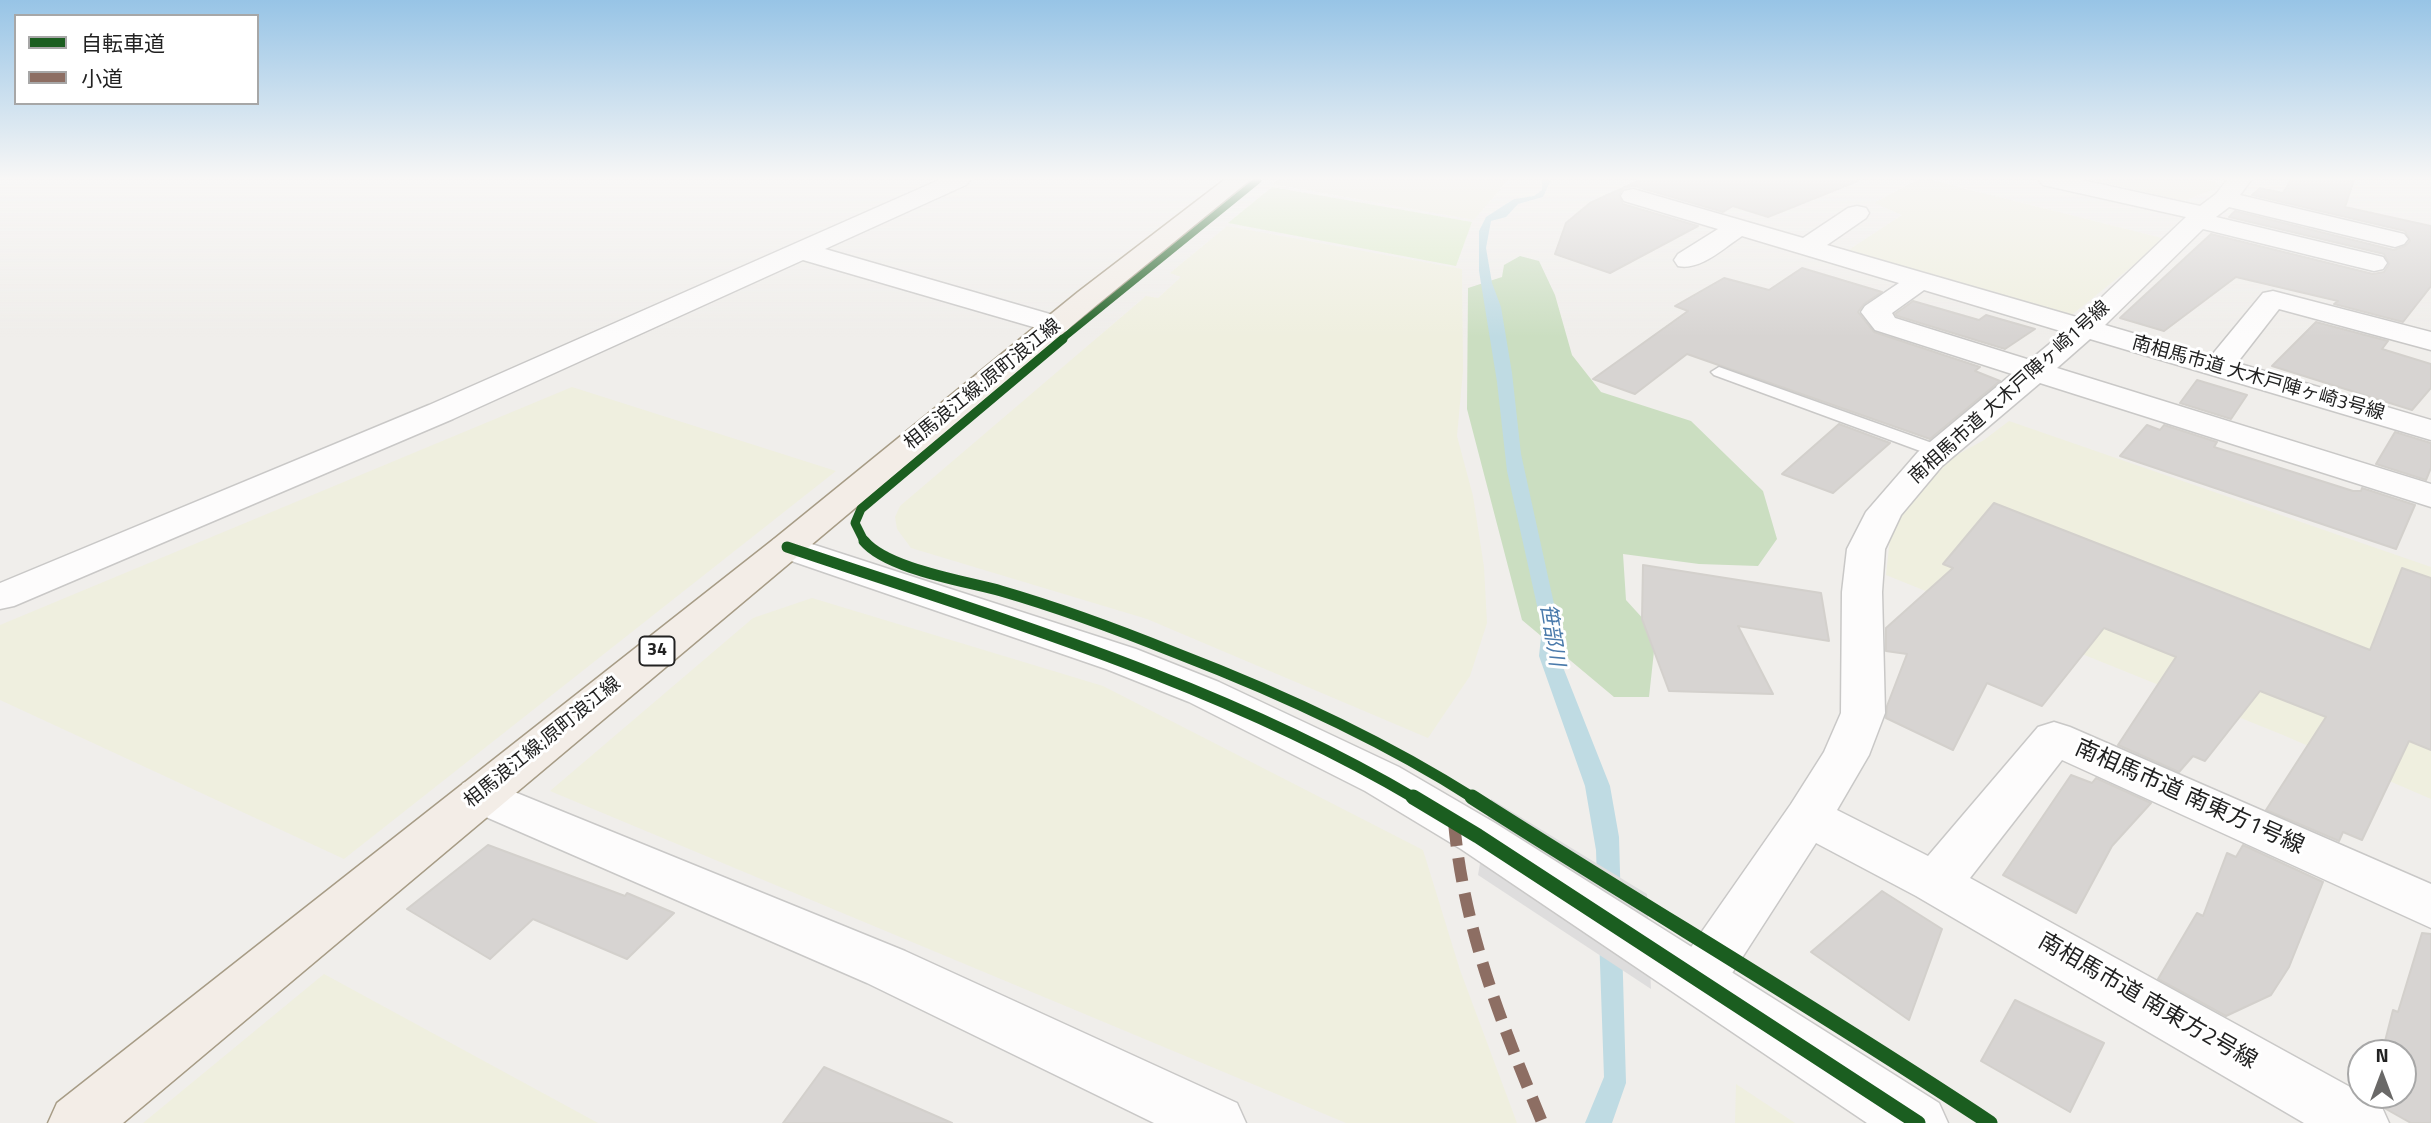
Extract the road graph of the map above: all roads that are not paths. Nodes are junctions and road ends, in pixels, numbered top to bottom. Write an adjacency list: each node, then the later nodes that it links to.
1 (843, 232): 11 (street)
2 (1173, 232): 15 (main road, 相馬浪江線;原町浪江線 / 34)
3 (1732, 232): 12 (street)
4 (1755, 232): 10 (street, 南相馬市道 大木戸陣ヶ崎3号線)
5 (1828, 232): 10 (street)
6 (2184, 232): 16 (street, 南相馬市道 大木戸陣ヶ崎1号線)
7 (2304, 232): 13 (street)
8 (2368, 232): 9 (street)
9 (2395, 239)
10 (1806, 247): 14 (street, 南相馬市道 大木戸陣ヶ崎3号線)
11 (802, 251): 15 (street); 25 (street)
12 (1687, 260)
13 (2374, 263)
14 (1919, 281): 16 (street, 南相馬市道 大木戸陣ヶ崎3号線); 19 (street)
15 (1057, 325): 24 (main road, 相馬浪江線;原町浪江線 / 34)
16 (2085, 329): 18 (street, 南相馬市道 大木戸陣ヶ崎3号線); 19 (street, 南相馬市道 大木戸陣ヶ崎1号線)
17 (2431, 341): 18 (street)
18 (2218, 367): 21 (street, 南相馬市道 大木戸陣ヶ崎3号線)
19 (2037, 370): 22 (street, 南相馬市道 大木戸陣ヶ崎1号線); 23 (street)
20 (1719, 372): 22 (lane)
21 (2431, 430)
22 (1940, 452): 27 (street, 南相馬市道 大木戸陣ヶ崎1号線)
23 (2431, 496)
24 (787, 547): 26 (main road, 相馬浪江線;原町浪江線 / 34); 30 (street)
25 (0, 597)
26 (480, 794): 31 (main road, 相馬浪江線;原町浪江線 / 34); 32 (street)
27 (1808, 817): 28 (street); 30 (street, 南相馬市道 大木戸陣ヶ崎1号線)
28 (1934, 882): 29 (street, 南相馬市道 南東方1号線); 34 (street, 南相馬市道 南東方2号線)
29 (2431, 907)
30 (1676, 965): 33 (street)
31 (78, 1123)
32 (1216, 1123)
33 (1918, 1123)
34 (2359, 1123)

